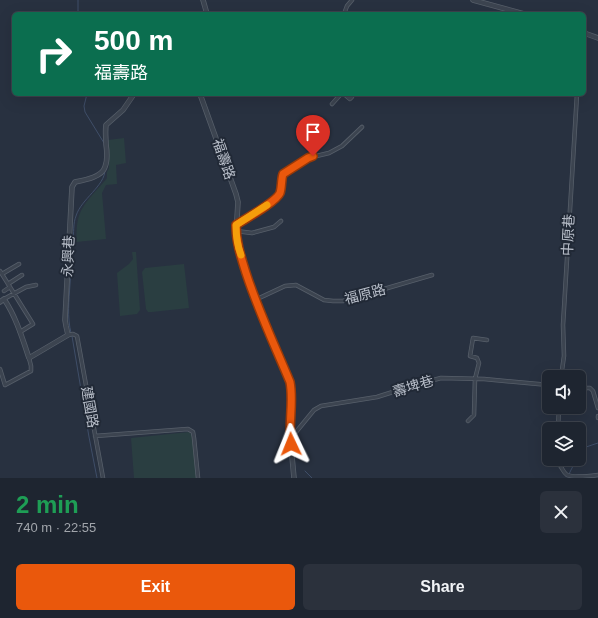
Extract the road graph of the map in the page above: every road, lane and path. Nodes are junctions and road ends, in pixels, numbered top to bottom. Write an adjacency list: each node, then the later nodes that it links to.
1 (203, 0): 4 (street)
2 (352, 0): 5 (street)
3 (473, 0): 6 (street)
4 (206, 12)
5 (345, 12)
6 (517, 12)
7 (586, 34): 8 (street)
8 (598, 38)
9 (133, 96): 30 (street, 永興巷)
10 (201, 96): 16 (street, 福壽路)
11 (340, 96): 13 (street)
12 (577, 96): 34 (street, 中原巷)
13 (332, 104)
14 (362, 127): 16 (street)
15 (281, 221): 17 (street)
16 (236, 225): 17 (street, 福壽路)
17 (236, 231): 28 (street, 福壽路)
18 (19, 264): 19 (street)
19 (2, 274): 22 (street); 24 (street)
20 (22, 275): 24 (street)
21 (432, 275): 28 (street, 福原路)
22 (0, 279)
23 (36, 285): 26 (street)
24 (9, 286): 25 (street); 26 (street)
25 (4, 291)
26 (14, 293): 27 (street); 29 (street)
27 (2, 300): 29 (street)
28 (255, 300): 40 (street, 福壽路)
29 (20, 332): 32 (street)
30 (70, 334): 32 (street); 41 (street, 建國路)
31 (487, 340): 35 (street)
32 (29, 358): 33 (street)
33 (0, 370)
34 (562, 370)
35 (475, 379): 36 (street, 壽埤巷); 39 (street); 40 (street, 壽埤巷)
36 (542, 384)
37 (586, 388): 38 (street)
38 (598, 408)
39 (468, 422)
40 (290, 435): 46 (street, 福壽路)
41 (95, 436): 44 (street, 建國路); 45 (street)
42 (560, 466): 47 (street)
43 (598, 475): 47 (street)
44 (103, 478)
45 (198, 478)
46 (294, 478)
47 (582, 478)

